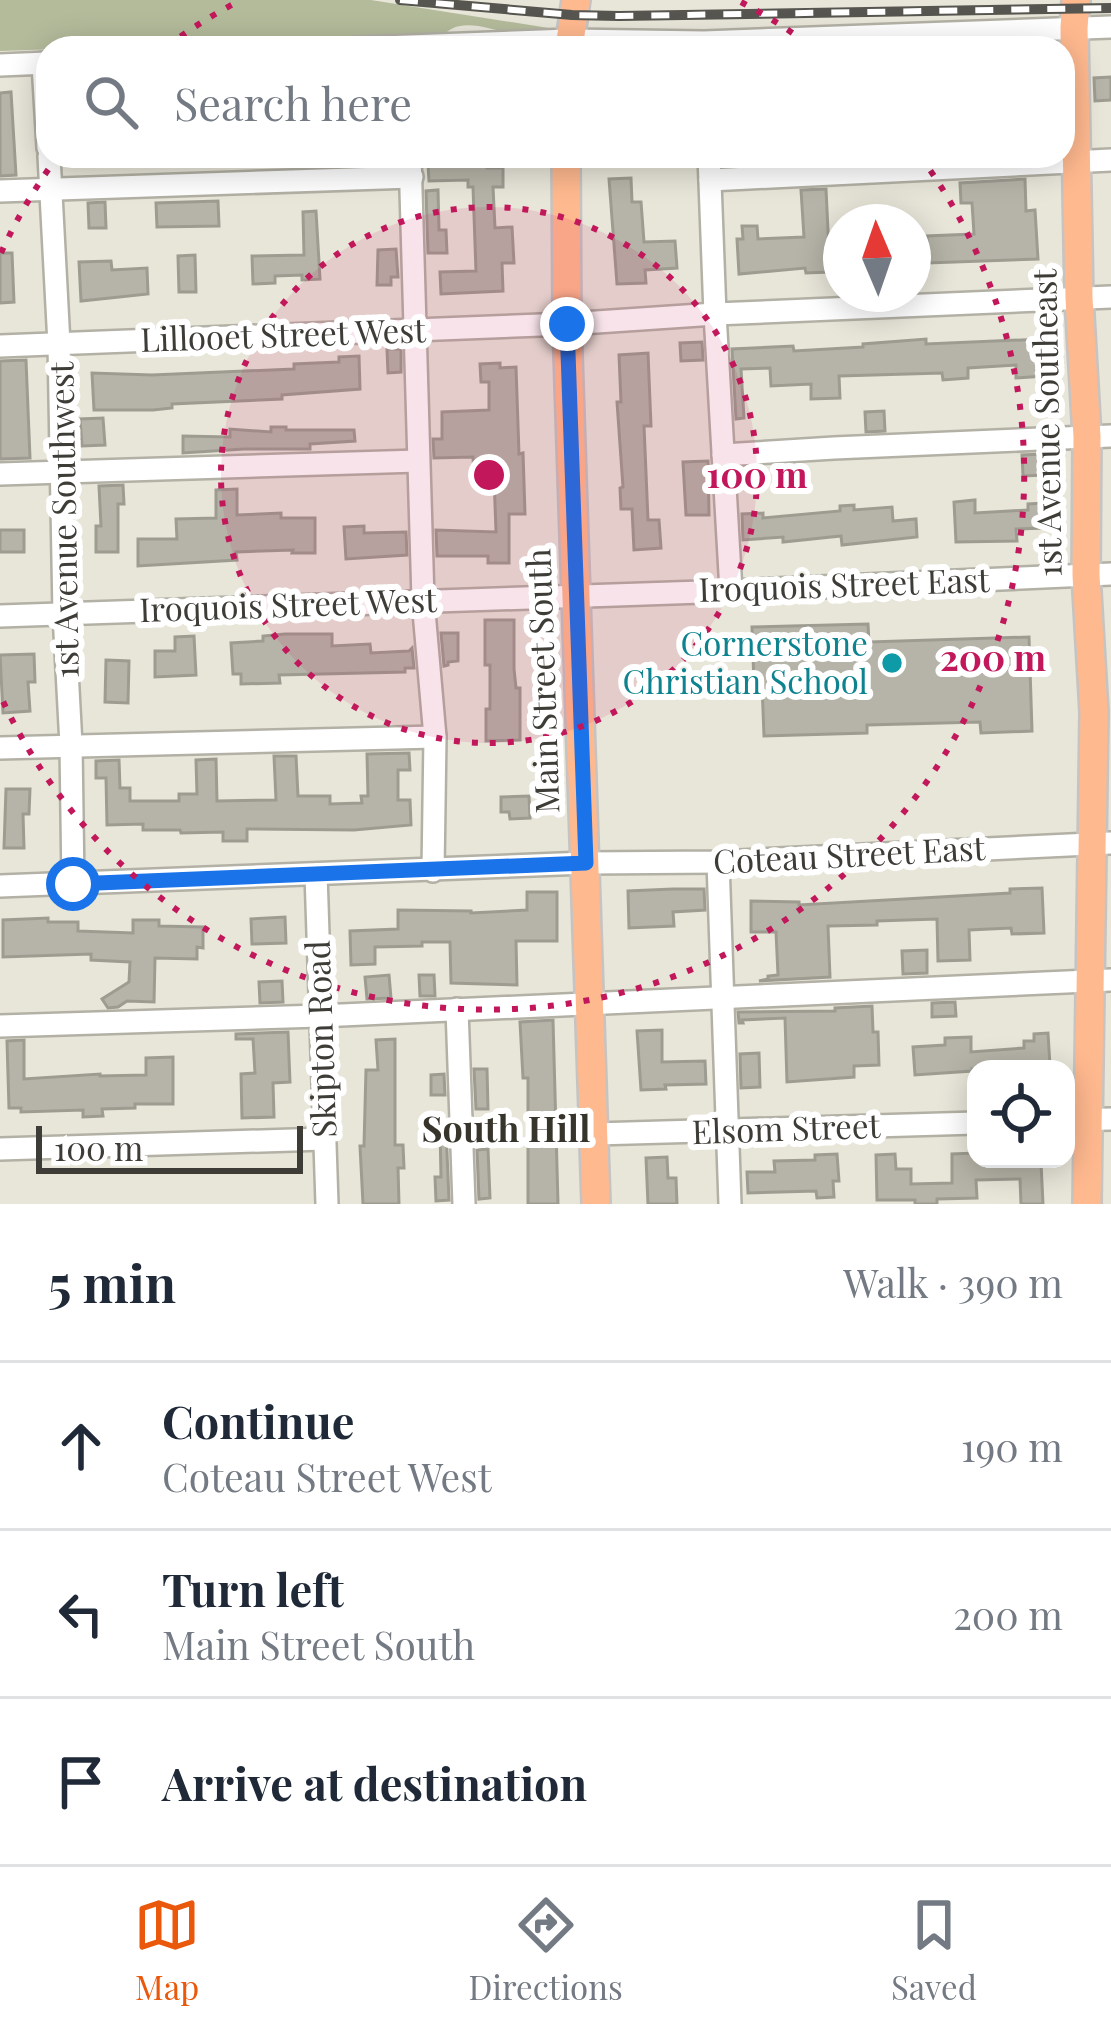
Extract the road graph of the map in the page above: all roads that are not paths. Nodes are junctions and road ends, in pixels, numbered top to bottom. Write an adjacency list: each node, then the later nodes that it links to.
1 (576, 0): 4 (main road)
2 (1075, 14): 3 (street); 5 (street); 9 (main road, 1st Avenue Southeast)
3 (1111, 27)
4 (570, 36)
5 (812, 36)
6 (36, 63): 7 (street)
7 (0, 64)
8 (1111, 160): 9 (street)
9 (1076, 161): 20 (main road, 1st Avenue Southeast)
10 (49, 168): 17 (street, 1st Avenue Southwest)
11 (381, 168): 17 (street)
12 (411, 168): 23 (street)
13 (566, 168): 22 (main road, Main Street South)
14 (710, 168): 16 (street)
15 (941, 168): 16 (street)
16 (710, 180): 21 (street)
17 (51, 190): 18 (street); 24 (street, 1st Avenue Southwest)
18 (0, 191)
19 (1111, 297): 20 (street, Lillooet Street West)
20 (1079, 298): 21 (street, Lillooet Street West); 26 (main road, 1st Avenue Southeast)
21 (715, 314): 22 (street, Lillooet Street West); 27 (street)
22 (567, 324): 23 (street, Lillooet Street West); 33 (main road, Main Street South)
23 (414, 330): 24 (street, Lillooet Street West); 28 (street)
24 (59, 344): 25 (street, Lillooet Street West); 29 (street, 1st Avenue Southwest)
25 (0, 346)
26 (1099, 437): 27 (street); 31 (main road, 1st Avenue Southeast)
27 (723, 455): 32 (street)
28 (418, 461): 29 (street); 34 (street)
29 (61, 471): 30 (street); 35 (street, 1st Avenue Southwest)
30 (0, 474)
31 (1098, 575): 32 (street, Iroquois Street East); 37 (main road, 1st Avenue Southeast)
32 (731, 591): 33 (street, Iroquois Street East)
33 (576, 594): 34 (street, Iroquois Street West); 43 (main road, Main Street South)
34 (423, 600): 35 (street, Iroquois Street West); 38 (street)
35 (64, 614): 36 (street, Iroquois Street West); 39 (street, 1st Avenue Southwest)
36 (0, 616)
37 (1102, 712): 41 (main road, 1st Avenue Southeast)
38 (435, 736): 39 (street); 44 (street)
39 (71, 745): 40 (street); 46 (street, 1st Avenue Southwest)
40 (0, 748)
41 (1101, 843): 42 (street, Coteau Street East); 48 (main road, 1st Avenue Southeast)
42 (718, 862): 43 (street, Coteau Street East); 49 (street)
43 (586, 863): 44 (street, Coteau Street East); 50 (main road, Main Street South)
44 (433, 871): 45 (street, Coteau Street East)
45 (316, 874): 46 (street, Coteau Street East); 52 (street, Skipton Road)
46 (73, 884): 47 (street, Coteau Street East)
47 (0, 886)
48 (1100, 981): 49 (street); 54 (main road, 1st Avenue Southeast)
49 (722, 997): 50 (street); 56 (street)
50 (591, 1003): 51 (street); 57 (main road, Main Street South)
51 (457, 1009): 52 (street); 61 (street)
52 (320, 1016): 53 (street); 58 (street, Skipton Road)
53 (0, 1026)
54 (1089, 1119): 64 (main road, 1st Avenue Southeast)
55 (967, 1123): 56 (street, Elsom Street)
56 (727, 1131): 57 (street, Elsom Street); 63 (street)
57 (596, 1134): 62 (main road, Main Street South)
58 (324, 1139): 59 (street); 60 (street, Skipton Road)
59 (0, 1149)
60 (327, 1204)
61 (464, 1204)
62 (596, 1204)
63 (730, 1204)
64 (1087, 1204)

